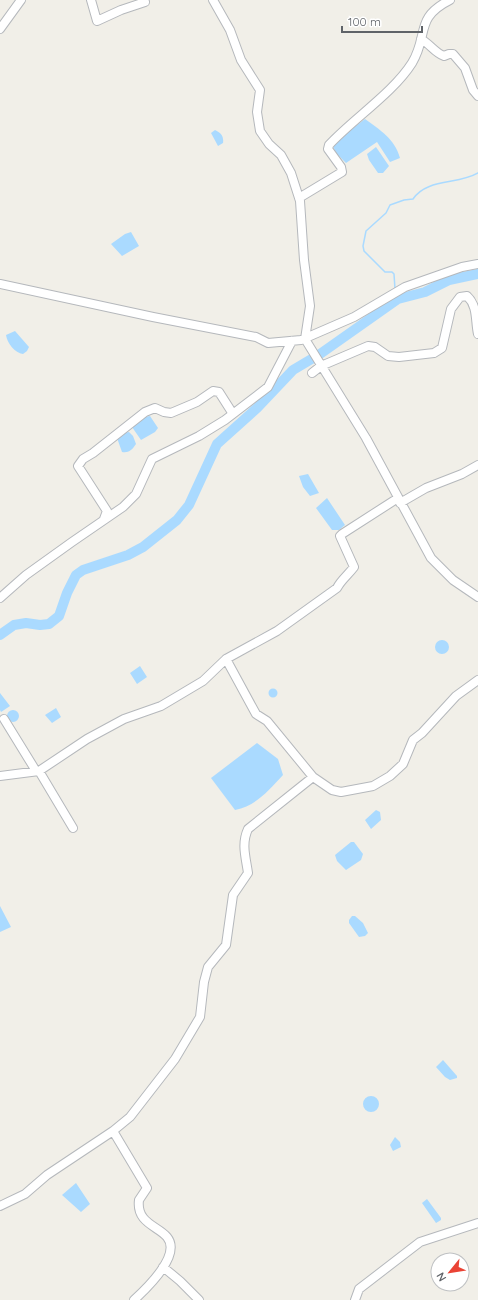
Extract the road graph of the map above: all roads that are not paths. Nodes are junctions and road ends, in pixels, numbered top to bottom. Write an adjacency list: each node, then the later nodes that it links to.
1 (21, 0): 6 (street)
2 (91, 0): 5 (street)
3 (213, 0): 9 (street)
4 (450, 0): 7 (street)
5 (145, 2)
6 (0, 29)
7 (422, 39): 8 (street); 9 (street)
8 (478, 96)
9 (299, 198): 13 (street)
10 (478, 264): 13 (street)
11 (0, 284): 14 (street)
12 (478, 334): 15 (street)
13 (305, 339): 14 (street); 15 (street)
14 (292, 341): 17 (street)
15 (320, 364): 16 (street); 19 (street)
16 (312, 372)
17 (233, 414): 20 (street); 20 (street)
18 (478, 465): 19 (street)
19 (399, 500): 21 (street); 23 (street)
20 (104, 518): 22 (street)
21 (478, 596)
22 (0, 598)
23 (226, 659): 26 (street); 28 (street)
24 (478, 680): 28 (street)
25 (4, 719): 26 (street)
26 (38, 771): 27 (street); 29 (street)
27 (0, 776)
28 (313, 777): 30 (street)
29 (74, 828)
30 (113, 1131): 31 (street); 33 (street)
31 (0, 1206)
32 (478, 1223): 36 (street)
33 (163, 1266): 34 (street); 35 (street)
34 (134, 1300)
35 (198, 1300)
36 (355, 1300)

